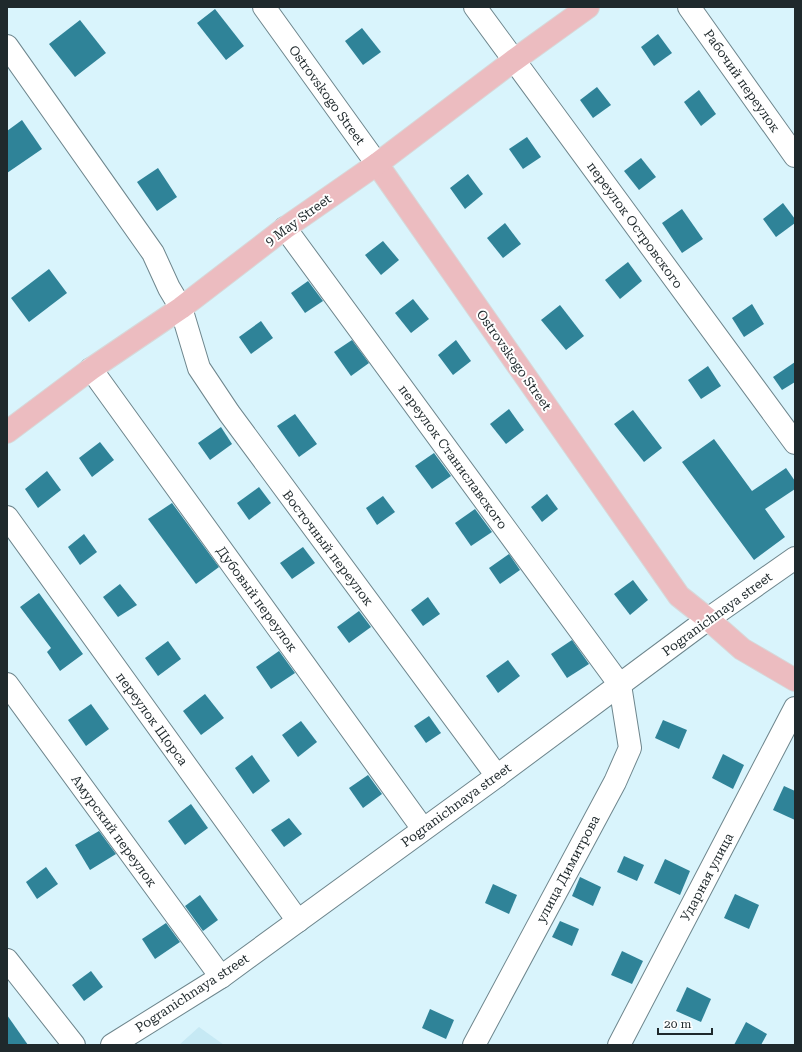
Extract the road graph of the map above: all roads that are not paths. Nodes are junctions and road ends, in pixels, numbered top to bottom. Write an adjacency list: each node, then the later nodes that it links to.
1 (264, 7): 8 (street, Ostrovskogo Street)
2 (475, 7): 6 (street, переулок Островского)
3 (588, 7): 6 (main road, 9 May Street)
4 (690, 7): 7 (street, Рабочий переулок)
5 (7, 46): 10 (street, Восточный переулок)
6 (514, 61): 8 (main road, 9 May Street); 13 (street, переулок Островского)
7 (795, 156)
8 (377, 164): 9 (main road, 9 May Street); 16 (main road, Ostrovskogo Street)
9 (285, 228): 10 (main road, 9 May Street); 19 (street, переулок Станиславского)
10 (182, 308): 11 (main road, 9 May Street); 21 (street, Восточный переулок)
11 (92, 369): 12 (main road, 9 May Street); 22 (street, Дубовый переулок)
12 (7, 432)
13 (795, 443)
14 (7, 517): 23 (street, переулок Щорса)
15 (795, 558): 16 (street, Pogranichnaya street)
16 (708, 618): 17 (main road, Ostrovskogo Street); 19 (street, Pogranichnaya street)
17 (795, 680)
18 (7, 684): 25 (street, Амурский переулок)
19 (620, 685): 21 (street, Pogranichnaya street); 28 (street, улица Димитрова)
20 (795, 708): 29 (street, Ударная улица)
21 (497, 776): 22 (street, Pogranichnaya street)
22 (423, 829): 23 (street, Pogranichnaya street)
23 (298, 921): 25 (street, Pogranichnaya street)
24 (7, 960): 26 (street)
25 (221, 977): 27 (street, Pogranichnaya street)
26 (74, 1045)
27 (112, 1045)
28 (474, 1045)
29 (619, 1045)

